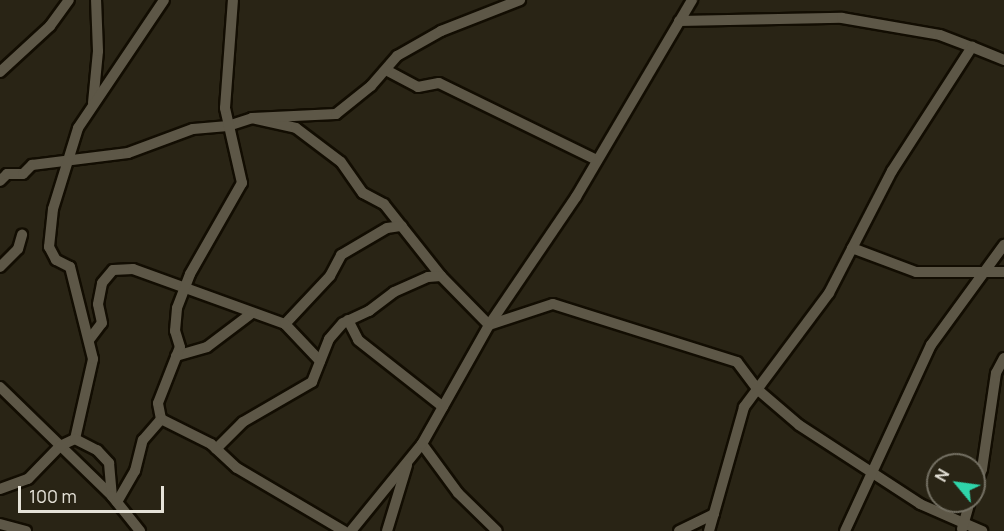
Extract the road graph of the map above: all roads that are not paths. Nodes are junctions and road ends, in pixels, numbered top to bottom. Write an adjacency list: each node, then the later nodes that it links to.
1 (69, 0): 11 (street)
2 (96, 0): 12 (street)
3 (165, 0): 12 (street)
4 (233, 0): 14 (street)
5 (520, 0): 10 (street)
6 (692, 0): 7 (street)
7 (679, 21): 8 (street); 15 (street)
8 (972, 47): 9 (street); 21 (street)
9 (1004, 60)
10 (386, 70): 13 (street); 15 (street)
11 (0, 72)
12 (93, 103): 16 (street)
13 (252, 118): 14 (street); 18 (street)
14 (228, 126): 16 (street); 26 (street)
15 (597, 160): 30 (street)
16 (67, 163): 17 (street); 31 (street)
17 (0, 181)
18 (402, 226): 25 (street); 29 (street)
19 (22, 235): 22 (street)
20 (1004, 245): 23 (street)
21 (852, 248): 23 (street); 36 (street)
22 (0, 267)
23 (988, 269): 24 (street); 45 (street)
24 (1004, 272)
25 (441, 276): 28 (street); 30 (street)
26 (185, 289): 27 (street); 31 (street); 32 (street)
27 (252, 313): 29 (street); 32 (street)
28 (348, 320): 34 (street); 37 (street)
29 (285, 324): 34 (street)
30 (489, 325): 36 (street); 37 (street)
31 (89, 340): 39 (street)
32 (176, 356): 38 (street)
33 (1004, 358): 43 (street)
34 (320, 361): 42 (street)
35 (0, 387): 41 (street)
36 (757, 389): 45 (street); 49 (street)
37 (442, 407): 40 (street)
38 (161, 418): 42 (street); 47 (street)
39 (75, 439): 41 (street); 47 (street)
40 (422, 444): 44 (street); 57 (street)
41 (60, 446): 46 (street); 47 (street)
42 (216, 449): 54 (street)
43 (984, 453)
44 (409, 459): 55 (street); 56 (street)
45 (873, 473): 51 (street); 60 (street)
46 (0, 489)
47 (115, 499): 53 (street)
48 (966, 513): 51 (street)
49 (714, 514): 58 (street); 59 (street)
50 (0, 524): 52 (street)
51 (962, 528): 61 (street)
52 (26, 531)
53 (140, 531)
54 (344, 531)
55 (351, 531)
56 (387, 531)
57 (497, 531)
58 (679, 531)
59 (709, 531)
60 (845, 531)
61 (982, 531)

